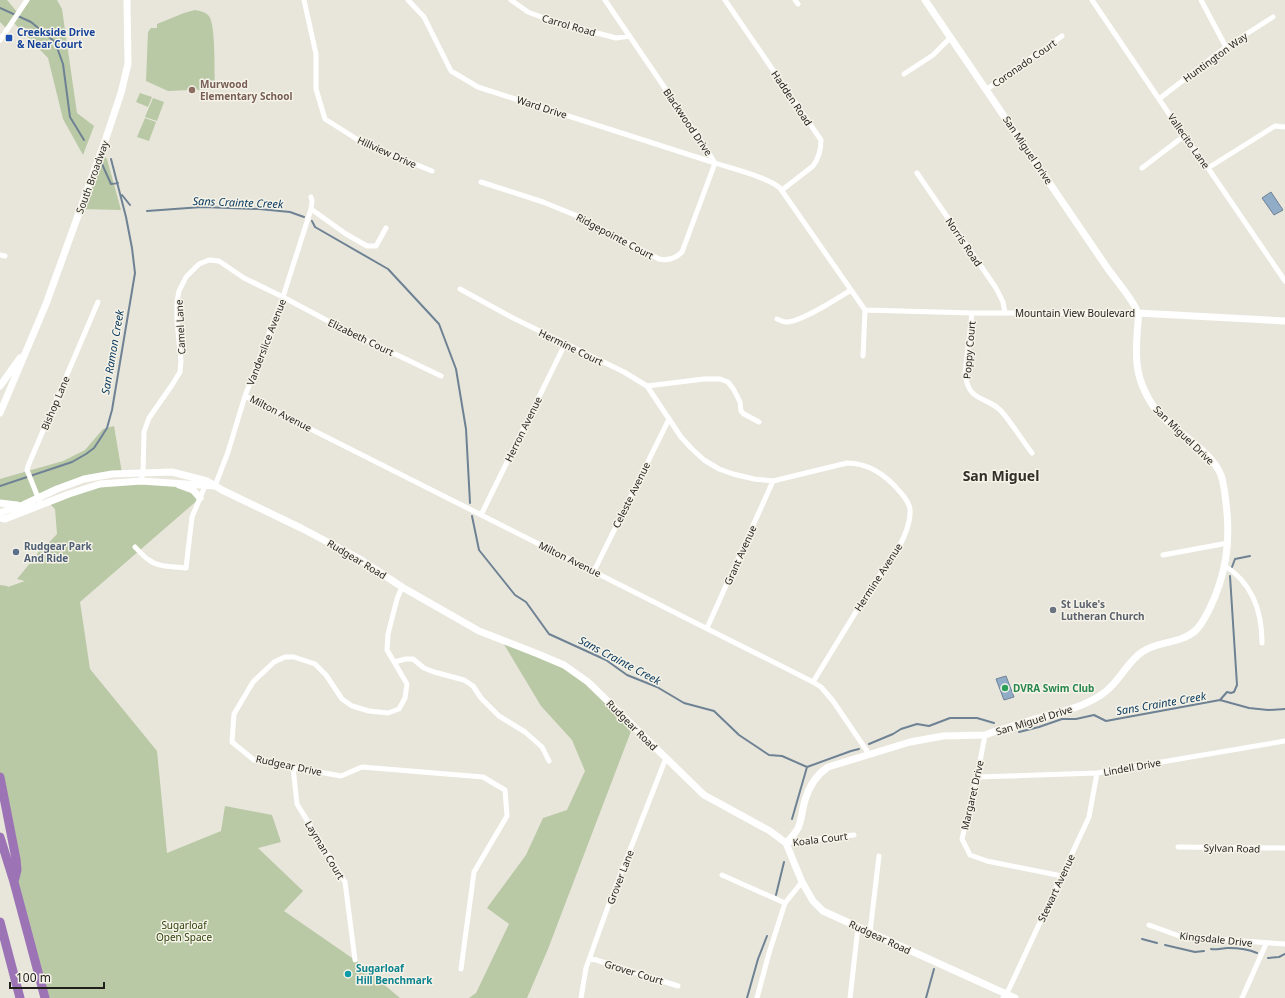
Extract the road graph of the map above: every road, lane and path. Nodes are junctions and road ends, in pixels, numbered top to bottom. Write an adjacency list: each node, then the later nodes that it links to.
1 (27, 0): 15 (street)
2 (127, 0): 44 (street, South Broadway)
3 (304, 0): 25 (street, Hillview Drive)
4 (408, 0): 22 (street, Ward Drive)
5 (511, 0): 12 (street, Carrol Road)
6 (605, 0): 12 (street, Blackwood Drive)
7 (724, 0): 28 (street, Hadden Road)
8 (925, 0): 14 (street, San Miguel Drive)
9 (1092, 0): 19 (street, Vallecito Lane)
10 (1201, 0): 16 (street)
11 (1272, 17): 16 (street, Huntington Way)
12 (630, 36): 22 (street, Blackwood Drive)
13 (1062, 36): 18 (street, Coronado Court)
14 (951, 37): 17 (street); 18 (street, San Miguel Drive)
15 (0, 39)
16 (1226, 47): 19 (street, Huntington Way)
17 (904, 74)
18 (987, 90): 40 (street, San Miguel Drive)
19 (1160, 99): 21 (street, Vallecito Lane)
20 (1285, 127): 24 (street)
21 (1184, 136): 23 (street); 24 (street, Vallecito Lane)
22 (715, 163): 27 (street, Ridgepointe Court); 28 (street, Blackwood Drive)
23 (1142, 168)
24 (1208, 168): 32 (street, Vallecito Lane)
25 (432, 171)
26 (917, 173): 39 (street, Norris Road)
27 (481, 182)
28 (782, 190): 34 (street, Blackwood Drive)
29 (311, 197): 30 (street, Vanderslice Avenue)
30 (311, 209): 31 (street); 35 (street, Vanderslice Avenue)
31 (386, 228)
32 (1285, 281)
33 (460, 289): 43 (street, Hermine Court)
34 (851, 290): 37 (street, Blackwood Drive); 41 (street)
35 (282, 297): 46 (street, Elizabeth Court); 49 (street, Vanderslice Avenue); 54 (street, Camel Lane)
36 (98, 302): 60 (street, Bishop Lane)
37 (865, 310): 38 (street, Mountain View Boulevard); 45 (street)
38 (972, 313): 39 (street, Mountain View Boulevard); 53 (street, Poppy Court)
39 (1005, 313): 40 (street, Mountain View Boulevard)
40 (1138, 314): 42 (street, Mountain View Boulevard); 68 (street, San Miguel Drive)
41 (777, 320)
42 (1285, 321)
43 (565, 344): 48 (street, Hermine Court); 66 (street, Herron Avenue)
44 (27, 348): 47 (street, South Broadway); 50 (street, South Broadway)
45 (863, 356)
46 (441, 376)
47 (0, 386)
48 (647, 386): 51 (street, Hermine Court); 52 (street)
49 (245, 396): 59 (street, Vanderslice Avenue); 66 (street, Milton Avenue)
50 (0, 413)
51 (669, 419): 56 (street, Hermine Avenue); 72 (street, Celeste Avenue)
52 (759, 422)
53 (1032, 454)
54 (143, 472): 55 (street, Camel Lane); 59 (street, Rudgear Road); 60 (street, Rudgear Road)
55 (141, 481): 57 (street, Rudgear Road); 63 (street, Rudgear Road)
56 (773, 481): 74 (street, Grant Avenue); 77 (street, Hermine Avenue)
57 (173, 483): 58 (street, Rudgear Road); 61 (street)
58 (205, 486): 59 (street, Rudgear Road); 61 (street)
59 (215, 486): 73 (street, Rudgear Road)
60 (38, 497): 63 (street, Bishop Lane); 64 (street, Rudgear Road)
61 (200, 498): 69 (street)
62 (0, 502): 64 (street)
63 (42, 505): 64 (street, Rudgear Road)
64 (23, 508): 65 (street, Rudgear Road); 67 (street, Rudgear Road)
65 (0, 514)
66 (481, 514): 72 (street, Milton Avenue)
67 (0, 518)
68 (1228, 543): 70 (street); 71 (street, San Miguel Drive)
69 (135, 547)
70 (1163, 555)
71 (1224, 566): 75 (street); 78 (street, San Miguel Drive)
72 (594, 571): 74 (street, Milton Avenue)
73 (402, 587): 76 (street, Rudgear Drive); 81 (street, Rudgear Road)
74 (707, 628): 77 (street, Milton Avenue)
75 (1262, 644)
76 (394, 662): 82 (street); 83 (street, Rudgear Drive)
77 (813, 682): 80 (street, Milton Avenue)
78 (985, 735): 80 (street, San Miguel Drive); 85 (street, Margaret Drive)
79 (1285, 741): 84 (street, Lindell Drive)
80 (869, 754): 89 (street, San Miguel Drive)
81 (666, 758): 89 (street, Rudgear Road); 106 (street, Grover Lane)
82 (549, 761)
83 (292, 767): 107 (street, Layman Court); 108 (street, Rudgear Drive)
84 (1097, 773): 85 (street, Lindell Drive); 94 (street, Stewart Avenue)
85 (977, 776): 94 (street, Margaret Drive)
86 (0, 777): 95 (highway)
87 (854, 835): 89 (street, Koala Court)
88 (0, 837): 95 (highway)
89 (786, 843): 96 (street, Rudgear Road)
90 (1178, 847): 91 (street, Sylvan Road)
91 (1285, 848)
92 (880, 856): 101 (street)
93 (722, 875): 97 (street)
94 (1062, 876): 110 (street, Stewart Avenue)
95 (14, 882): 112 (highway)
96 (802, 882): 97 (street); 100 (street, Rudgear Road)
97 (785, 903): 114 (street)
98 (0, 922): 105 (highway)
99 (1149, 925): 102 (street, Kingsdale Drive)
100 (858, 927): 101 (street, Rudgear Road); 115 (street)
101 (870, 932): 110 (street, Rudgear Road)
102 (1266, 944): 103 (street, Kingsdale Drive); 117 (street)
103 (1285, 944)
104 (0, 947): 105 (highway)
105 (9, 954): 111 (highway)
106 (590, 958): 109 (street, Grover Court); 113 (street, Grover Lane)
107 (355, 960)
108 (461, 969)
109 (678, 986)
110 (1004, 996): 116 (street, Rudgear Road)
111 (20, 997)
112 (45, 998)
113 (581, 998)
114 (757, 998)
115 (850, 998)
116 (1015, 998)
117 (1242, 998)

